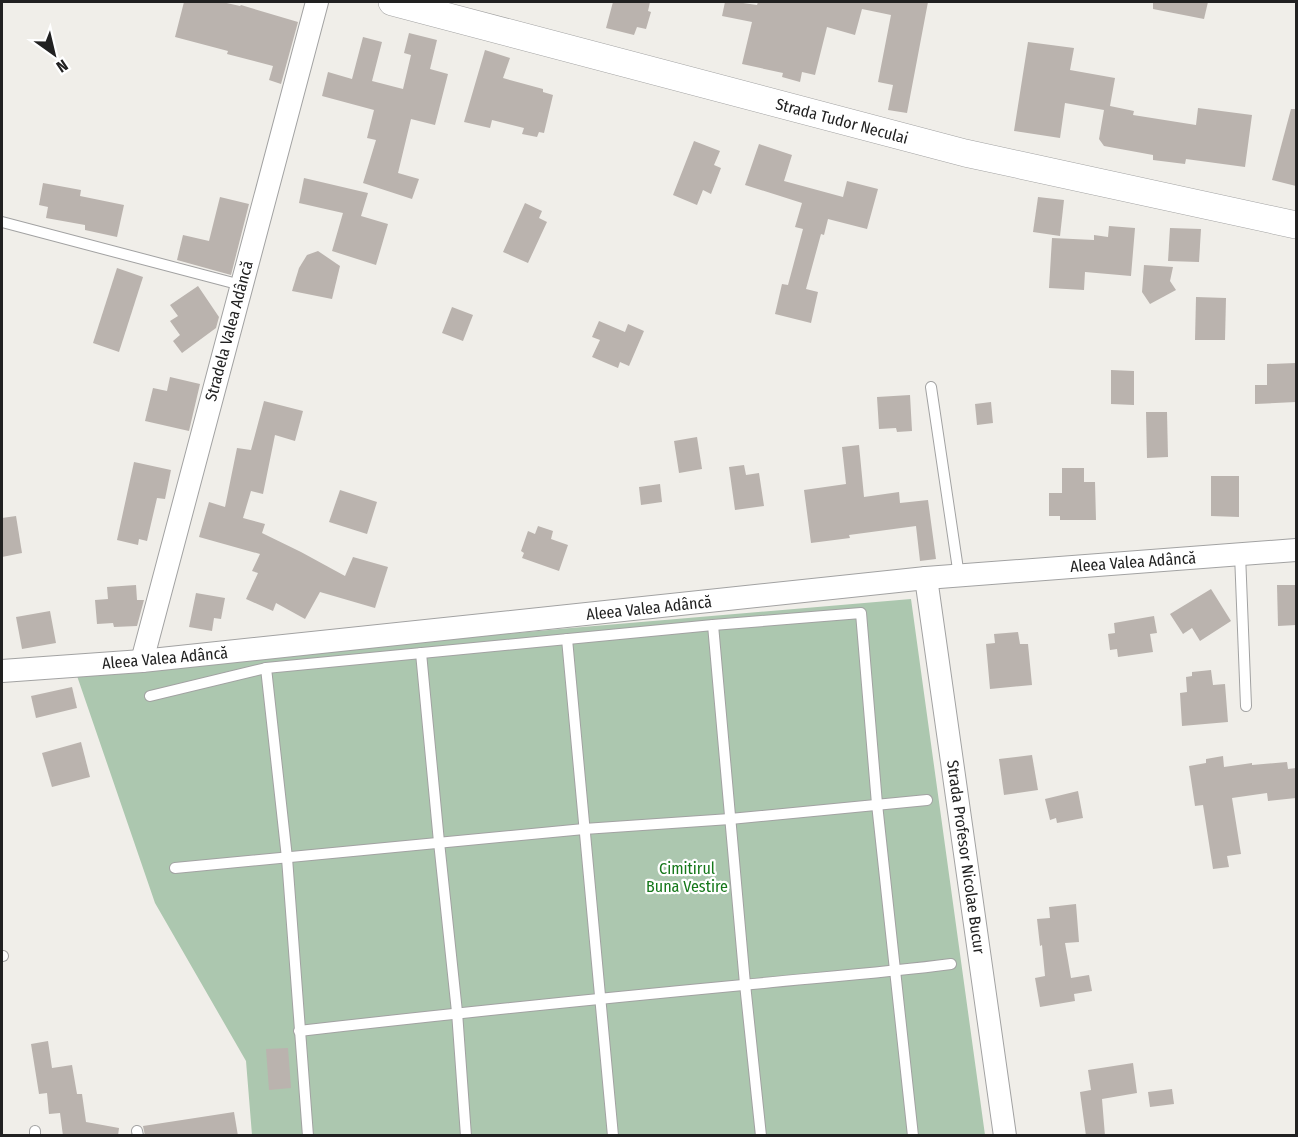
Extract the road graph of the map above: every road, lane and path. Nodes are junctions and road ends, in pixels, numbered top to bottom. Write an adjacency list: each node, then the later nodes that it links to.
1 (317, 2): 5 (street, Stradela Valea Adâncă)
2 (392, 2): 4 (street, Strada Tudor Neculai)
3 (2, 222): 5 (lane)
4 (1296, 225)
5 (241, 285): 14 (street, Stradela Valea Adâncă)
6 (931, 387): 9 (lane)
7 (1296, 550): 8 (street, Aleea Valea Adâncă)
8 (1240, 554): 9 (street, Aleea Valea Adâncă); 18 (lane)
9 (959, 576): 10 (street, Aleea Valea Adâncă)
10 (926, 578): 14 (street, Aleea Valea Adâncă); 37 (street, Strada Profesor Nicolae Bucur)
11 (713, 625): 12 (lane); 20 (lane); 21 (lane)
12 (567, 639): 13 (lane); 22 (lane)
13 (421, 653): 15 (lane); 23 (lane)
14 (142, 661): 16 (street, Aleea Valea Adâncă)
15 (266, 668): 17 (lane); 24 (lane)
16 (2, 671)
17 (150, 696)
18 (1246, 706)
19 (927, 800): 20 (lane)
20 (877, 804): 21 (lane); 27 (lane)
21 (730, 819): 22 (lane); 28 (lane)
22 (584, 828): 23 (lane); 29 (lane)
23 (439, 842): 24 (lane); 30 (lane)
24 (287, 858): 25 (lane); 31 (lane)
25 (175, 868)
26 (951, 964): 27 (lane)
27 (895, 972): 28 (lane); 36 (lane)
28 (745, 984): 29 (lane); 35 (lane)
29 (600, 999): 30 (lane); 34 (lane)
30 (457, 1012): 31 (lane); 33 (lane)
31 (299, 1030): 32 (lane)
32 (308, 1136)
33 (465, 1136)
34 (613, 1136)
35 (762, 1136)
36 (913, 1136)
37 (1005, 1136)

